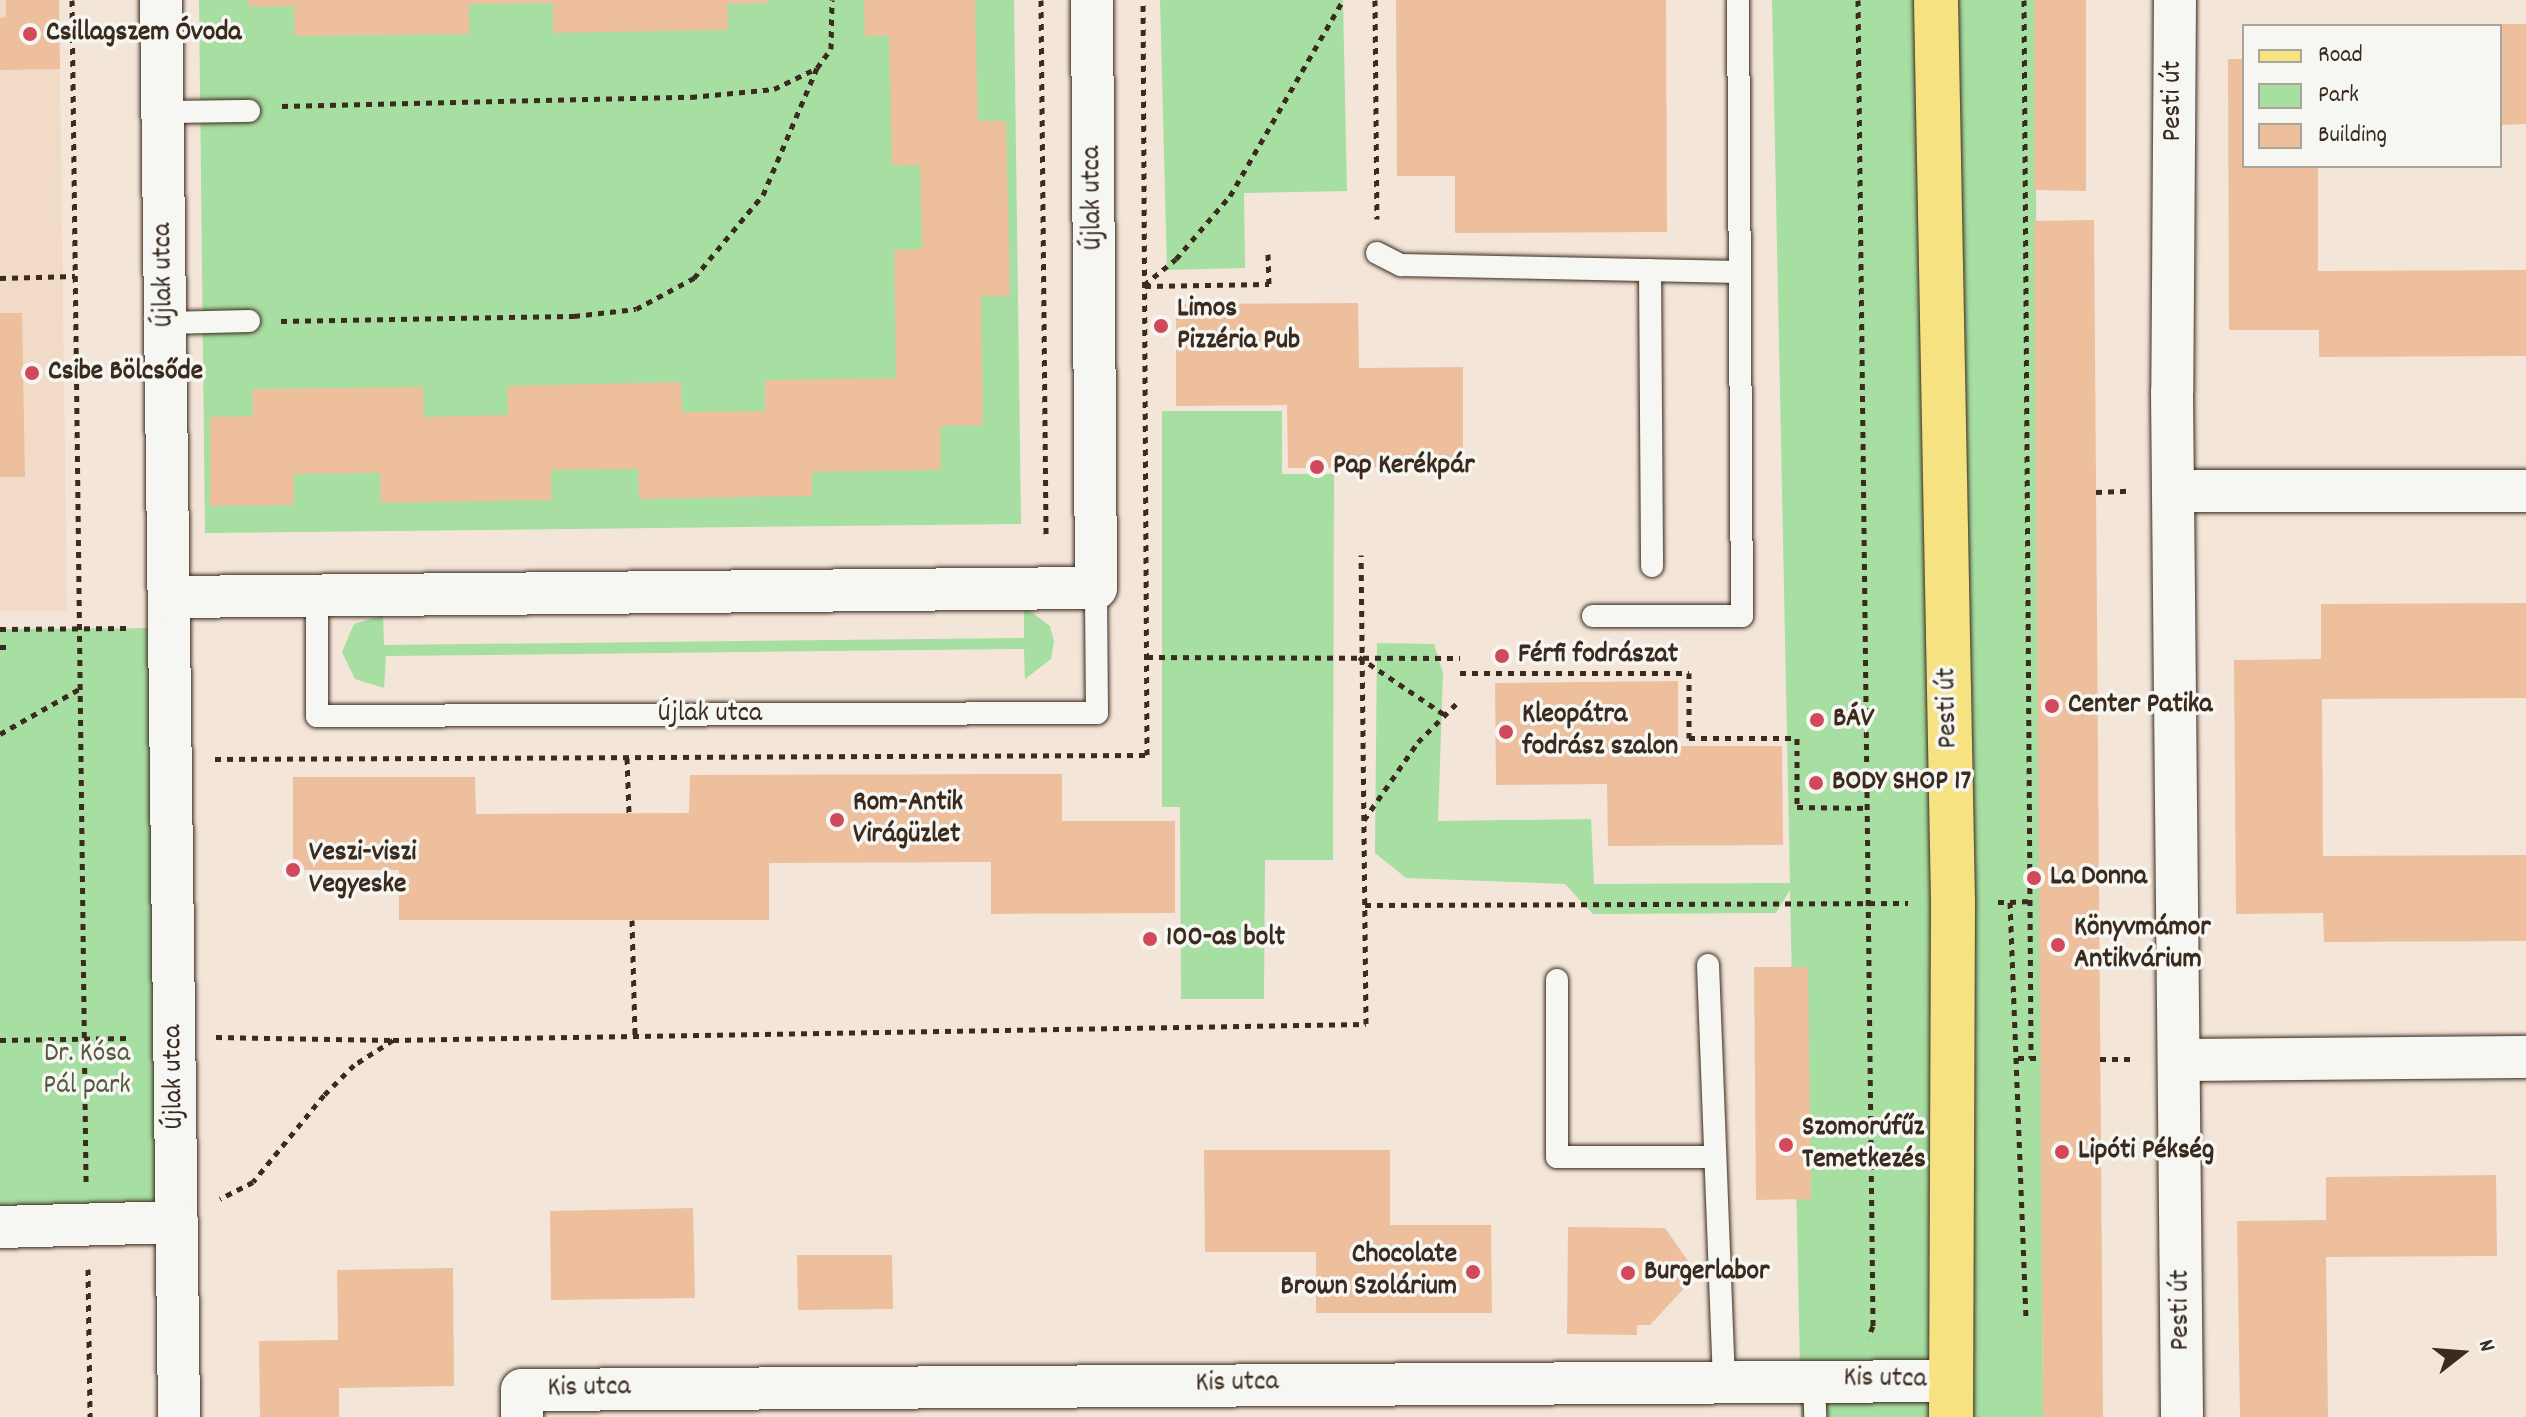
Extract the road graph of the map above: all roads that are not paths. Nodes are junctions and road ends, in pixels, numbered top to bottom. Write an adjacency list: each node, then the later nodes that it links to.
1 (161, 0): 7 (street, Újlak utca)
2 (1092, 0): 16 (street, Újlak utca)
3 (1738, 0): 10 (lane)
4 (1936, 0): 30 (main road, Pesti út)
5 (2175, 0): 13 (street, Pesti út)
6 (249, 111): 7 (lane)
7 (163, 112): 12 (street, Újlak utca)
8 (1377, 253): 9 (lane)
9 (1650, 270): 10 (lane); 15 (lane)
10 (1740, 272): 19 (lane)
11 (249, 321): 12 (lane)
12 (166, 323): 18 (street, Újlak utca)
13 (2174, 491): 14 (street); 23 (street, Pesti út)
14 (2526, 491)
15 (1652, 566)
16 (1096, 588): 17 (street); 17 (lane, Újlak utca)
17 (317, 597): 18 (street)
18 (169, 613): 25 (street, Újlak utca)
19 (1593, 616)
20 (1708, 965): 24 (lane)
21 (1557, 980): 24 (lane)
22 (2526, 1057): 23 (street)
23 (2179, 1060): 33 (street, Pesti út)
24 (1715, 1157): 27 (lane)
25 (177, 1222): 26 (street); 32 (street, Újlak utca)
26 (0, 1227)
27 (1724, 1380): 28 (street, Kis utca); 29 (street, Kis utca)
28 (1825, 1392): 30 (street, Kis utca)
29 (1504, 1399): 31 (street, Kis utca)
30 (1952, 1399)
31 (522, 1403)
32 (179, 1417)
33 (2182, 1417)

